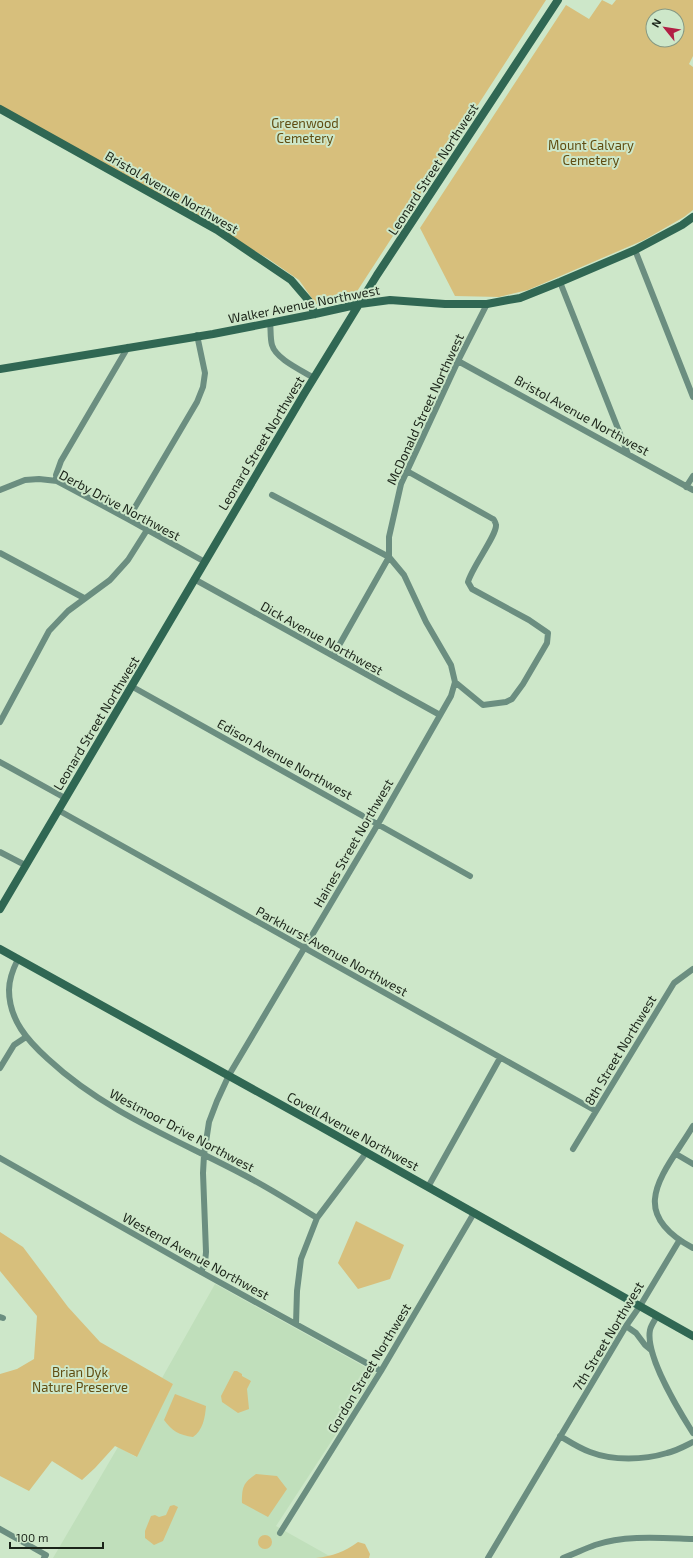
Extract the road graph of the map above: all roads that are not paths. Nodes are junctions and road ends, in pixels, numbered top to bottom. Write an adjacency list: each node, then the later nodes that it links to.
1 (558, 0): 6 (main road, Leonard Street Northwest)
2 (0, 109): 8 (main road, Bristol Avenue Northwest)
3 (693, 217): 4 (main road, Walker Avenue Northwest)
4 (635, 250): 5 (main road, Walker Avenue Northwest); 15 (street)
5 (560, 282): 7 (main road, Walker Avenue Northwest); 16 (street)
6 (360, 304): 7 (main road, Walker Avenue Northwest); 8 (main road, Walker Avenue Northwest); 14 (main road, Leonard Street Northwest)
7 (487, 304): 12 (street, McDonald Street Northwest)
8 (315, 314): 9 (main road, Walker Avenue Northwest)
9 (270, 322): 10 (main road, Walker Avenue Northwest); 14 (street)
10 (198, 335): 11 (main road, Walker Avenue Northwest); 24 (street)
11 (128, 347): 13 (main road, Walker Avenue Northwest); 19 (street)
12 (458, 360): 16 (street, Bristol Avenue Northwest); 17 (street, McDonald Street Northwest)
13 (0, 369)
14 (314, 378): 28 (main road, Leonard Street Northwest)
15 (693, 397)
16 (628, 454): 20 (street, Bristol Avenue Northwest)
17 (407, 471): 27 (street, McDonald Street Northwest); 32 (street)
18 (693, 476): 20 (street)
19 (57, 481): 21 (street, Derby Drive Northwest); 24 (street, Derby Drive Northwest)
20 (686, 487): 22 (street, Bristol Avenue Northwest)
21 (0, 490)
22 (693, 490)
23 (272, 495): 27 (street)
24 (128, 519): 25 (street, Derby Drive Northwest)
25 (147, 530): 28 (street, Derby Drive Northwest); 30 (street)
26 (0, 553): 30 (street)
27 (389, 557): 31 (street, McDonald Street Northwest); 32 (street)
28 (205, 562): 29 (main road, Leonard Street Northwest)
29 (194, 579): 31 (street, Dick Avenue Northwest); 33 (main road, Leonard Street Northwest)
30 (84, 598): 35 (street)
31 (333, 656): 34 (street, Dick Avenue Northwest)
32 (455, 682): 34 (street, Haines Street Northwest)
33 (131, 686): 37 (main road, Leonard Street Northwest); 39 (street, Edison Avenue Northwest)
34 (440, 715): 39 (street, Haines Street Northwest)
35 (0, 722)
36 (0, 762): 37 (street)
37 (65, 798): 38 (main road, Leonard Street Northwest)
38 (58, 810): 41 (main road, Leonard Street Northwest); 44 (street, Parkhurst Avenue Northwest)
39 (378, 824): 42 (street, Edison Avenue Northwest); 44 (street, Haines Street Northwest)
40 (0, 852): 41 (street)
41 (25, 865): 43 (main road, Leonard Street Northwest)
42 (470, 876)
43 (0, 909)
44 (304, 948): 49 (street, Parkhurst Avenue Northwest); 51 (street, Haines Street Northwest)
45 (0, 949): 46 (main road, Covell Avenue Northwest)
46 (18, 959): 48 (street, Westmoor Drive Northwest); 51 (main road, Covell Avenue Northwest)
47 (693, 969): 52 (street, 8th Street Northwest)
48 (26, 1037): 50 (street); 57 (street, Westmoor Drive Northwest)
49 (500, 1058): 52 (street, Parkhurst Avenue Northwest); 60 (street)
50 (0, 1068)
51 (229, 1075): 55 (main road, Covell Avenue Northwest); 57 (street, Haines Street Northwest)
52 (596, 1111): 54 (street, 8th Street Northwest)
53 (693, 1126): 56 (street)
54 (573, 1150)
55 (366, 1153): 60 (main road, Covell Avenue Northwest); 62 (street)
56 (676, 1154): 59 (street); 63 (street)
57 (204, 1155): 62 (street, Westmoor Drive Northwest); 65 (street, Haines Street Northwest)
58 (0, 1158): 65 (street, Westend Avenue Northwest)
59 (693, 1164)
60 (428, 1187): 61 (main road, Covell Avenue Northwest)
61 (474, 1213): 66 (main road, Covell Avenue Northwest); 72 (street, Gordon Street Northwest)
62 (318, 1218): 68 (street)
63 (679, 1241): 64 (street); 66 (street, 7th Street Northwest)
64 (693, 1248)
65 (201, 1272): 68 (street, Westend Avenue Northwest)
66 (640, 1306): 67 (main road, Covell Avenue Northwest); 69 (street, 7th Street Northwest)
67 (657, 1316): 70 (main road, Covell Avenue Northwest); 71 (street)
68 (296, 1324): 72 (street, Westend Avenue Northwest)
69 (626, 1326): 71 (street); 74 (street, 7th Street Northwest)
70 (693, 1336)
71 (651, 1350): 73 (street)
72 (381, 1371): 77 (street, Gordon Street Northwest)
73 (693, 1433)
74 (560, 1436): 75 (street); 79 (street, 7th Street Northwest)
75 (693, 1442)
76 (0, 1529): 80 (street)
77 (280, 1533)
78 (693, 1539): 83 (street)
79 (492, 1551): 81 (street, 7th Street Northwest); 82 (street)
80 (45, 1556)
81 (488, 1558)
82 (496, 1558)
83 (564, 1558)

